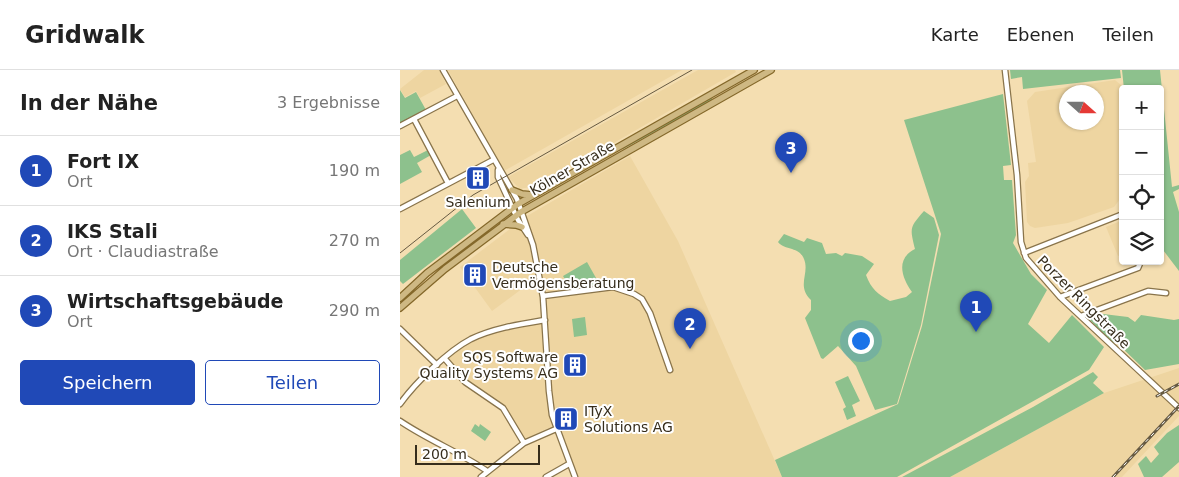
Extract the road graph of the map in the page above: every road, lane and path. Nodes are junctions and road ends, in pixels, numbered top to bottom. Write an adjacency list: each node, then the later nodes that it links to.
1 (443, 70): 5 (street)
2 (754, 70): 8 (main road, Kölner Straße)
3 (770, 70): 9 (main road, Kölner Straße)
4 (1005, 70): 23 (street, Porzer Ringstraße)
5 (458, 96): 6 (street); 10 (street)
6 (414, 119): 7 (street); 12 (street)
7 (400, 126)
8 (613, 150): 9 (main road); 14 (main road, Kölner Straße)
9 (617, 157): 18 (main road, Kölner Straße)
10 (493, 160): 11 (street); 12 (street)
11 (497, 168): 13 (street); 16 (street)
12 (448, 183): 17 (street)
13 (512, 190): 14 (main road); 15 (street)
14 (534, 195): 15 (main road, Kölner Straße)
15 (518, 204): 16 (main road, Kölner Straße); 18 (street)
16 (512, 208): 18 (street); 28 (main road, Kölner Straße)
17 (400, 209)
18 (518, 214): 20 (main road, Kölner Straße); 21 (street); 22 (street)
19 (1119, 216): 23 (street)
20 (503, 224): 21 (main road); 29 (main road, Kölner Straße)
21 (522, 228): 22 (street)
22 (529, 236): 26 (street)
23 (1024, 253): 27 (street, Porzer Ringstraße)
24 (1139, 265): 27 (street)
25 (1166, 293): 30 (street)
26 (543, 296): 31 (street); 35 (street)
27 (1060, 297): 30 (street, Porzer Ringstraße)
28 (400, 298)
29 (400, 308)
30 (1081, 316): 37 (street, Porzer Ringstraße)
31 (545, 320): 33 (street); 39 (street)
32 (400, 329): 34 (street)
33 (445, 358): 34 (street); 40 (street)
34 (437, 365): 36 (street)
35 (670, 370)
36 (400, 404)
37 (1179, 408)
38 (400, 421): 42 (street)
39 (556, 429): 40 (street); 41 (street)
40 (524, 443): 42 (street)
41 (569, 464): 44 (street); 45 (street)
42 (487, 471): 43 (street)
43 (480, 477)
44 (546, 477)
45 (575, 477)

